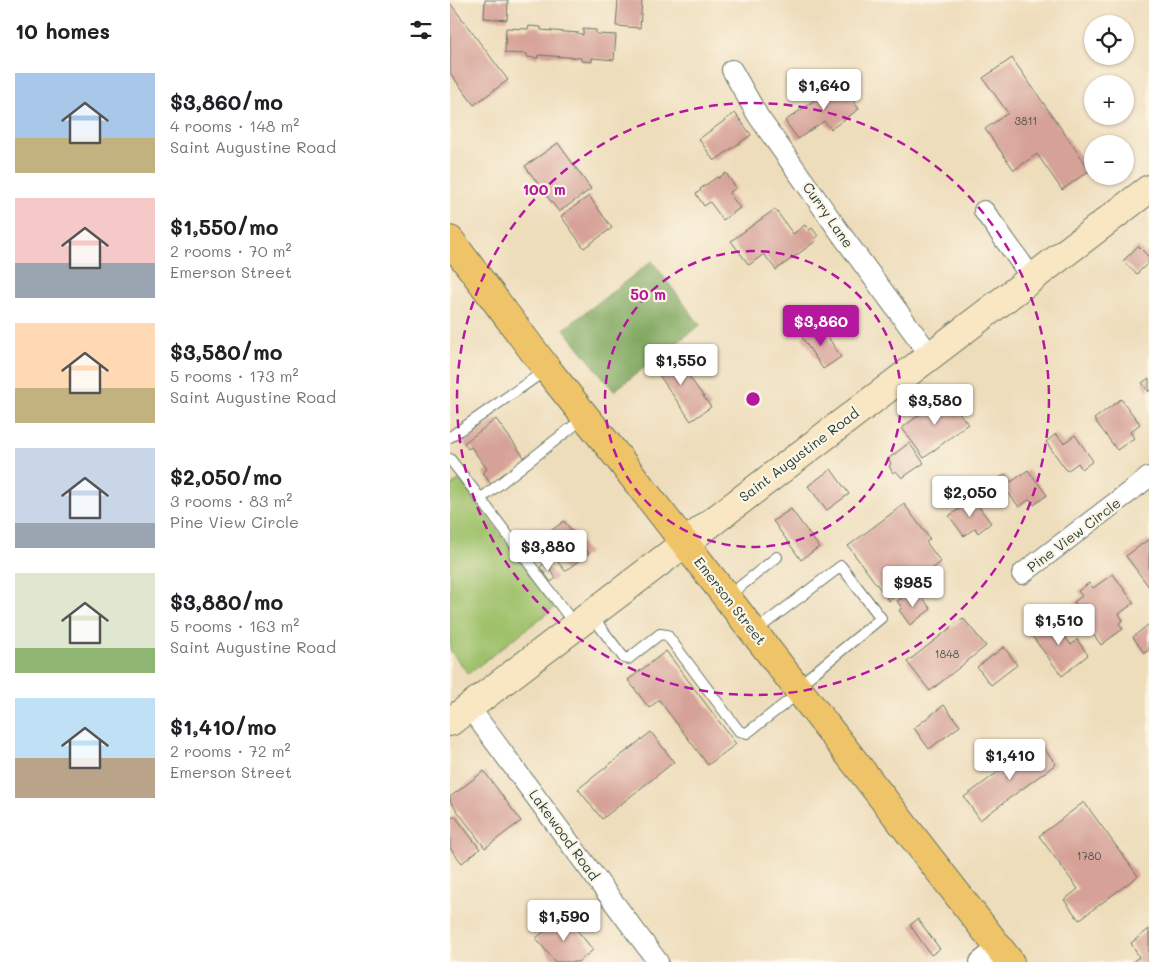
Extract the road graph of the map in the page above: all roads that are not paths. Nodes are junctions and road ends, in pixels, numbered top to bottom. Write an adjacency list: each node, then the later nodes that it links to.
1 (732, 70): 6 (street, Curry Lane)
2 (1148, 194): 5 (main road, Saint Augustine Road)
3 (984, 211): 5 (street)
4 (450, 240): 7 (main road, Emerson Street)
5 (1032, 278): 6 (main road, Saint Augustine Road)
6 (930, 355): 13 (main road, Saint Augustine Road)
7 (547, 369): 8 (main road, Emerson Street); 9 (lane)
8 (586, 417): 12 (lane); 13 (main road, Emerson Street)
9 (450, 437)
10 (450, 459): 12 (lane)
11 (1149, 477): 15 (street, Pine View Circle)
12 (480, 498): 17 (lane)
13 (684, 543): 16 (main road, Emerson Street); 17 (main road, Saint Augustine Road)
14 (777, 557): 16 (lane)
15 (1022, 574)
16 (727, 597): 18 (main road, Emerson Street)
17 (583, 620): 19 (lane); 20 (main road, Saint Augustine Road)
18 (754, 632): 19 (main road, Emerson Street); 19 (lane)
19 (799, 689): 21 (main road, Emerson Street)
20 (460, 715): 22 (street, Lakewood Road)
21 (996, 957)
22 (658, 962)

